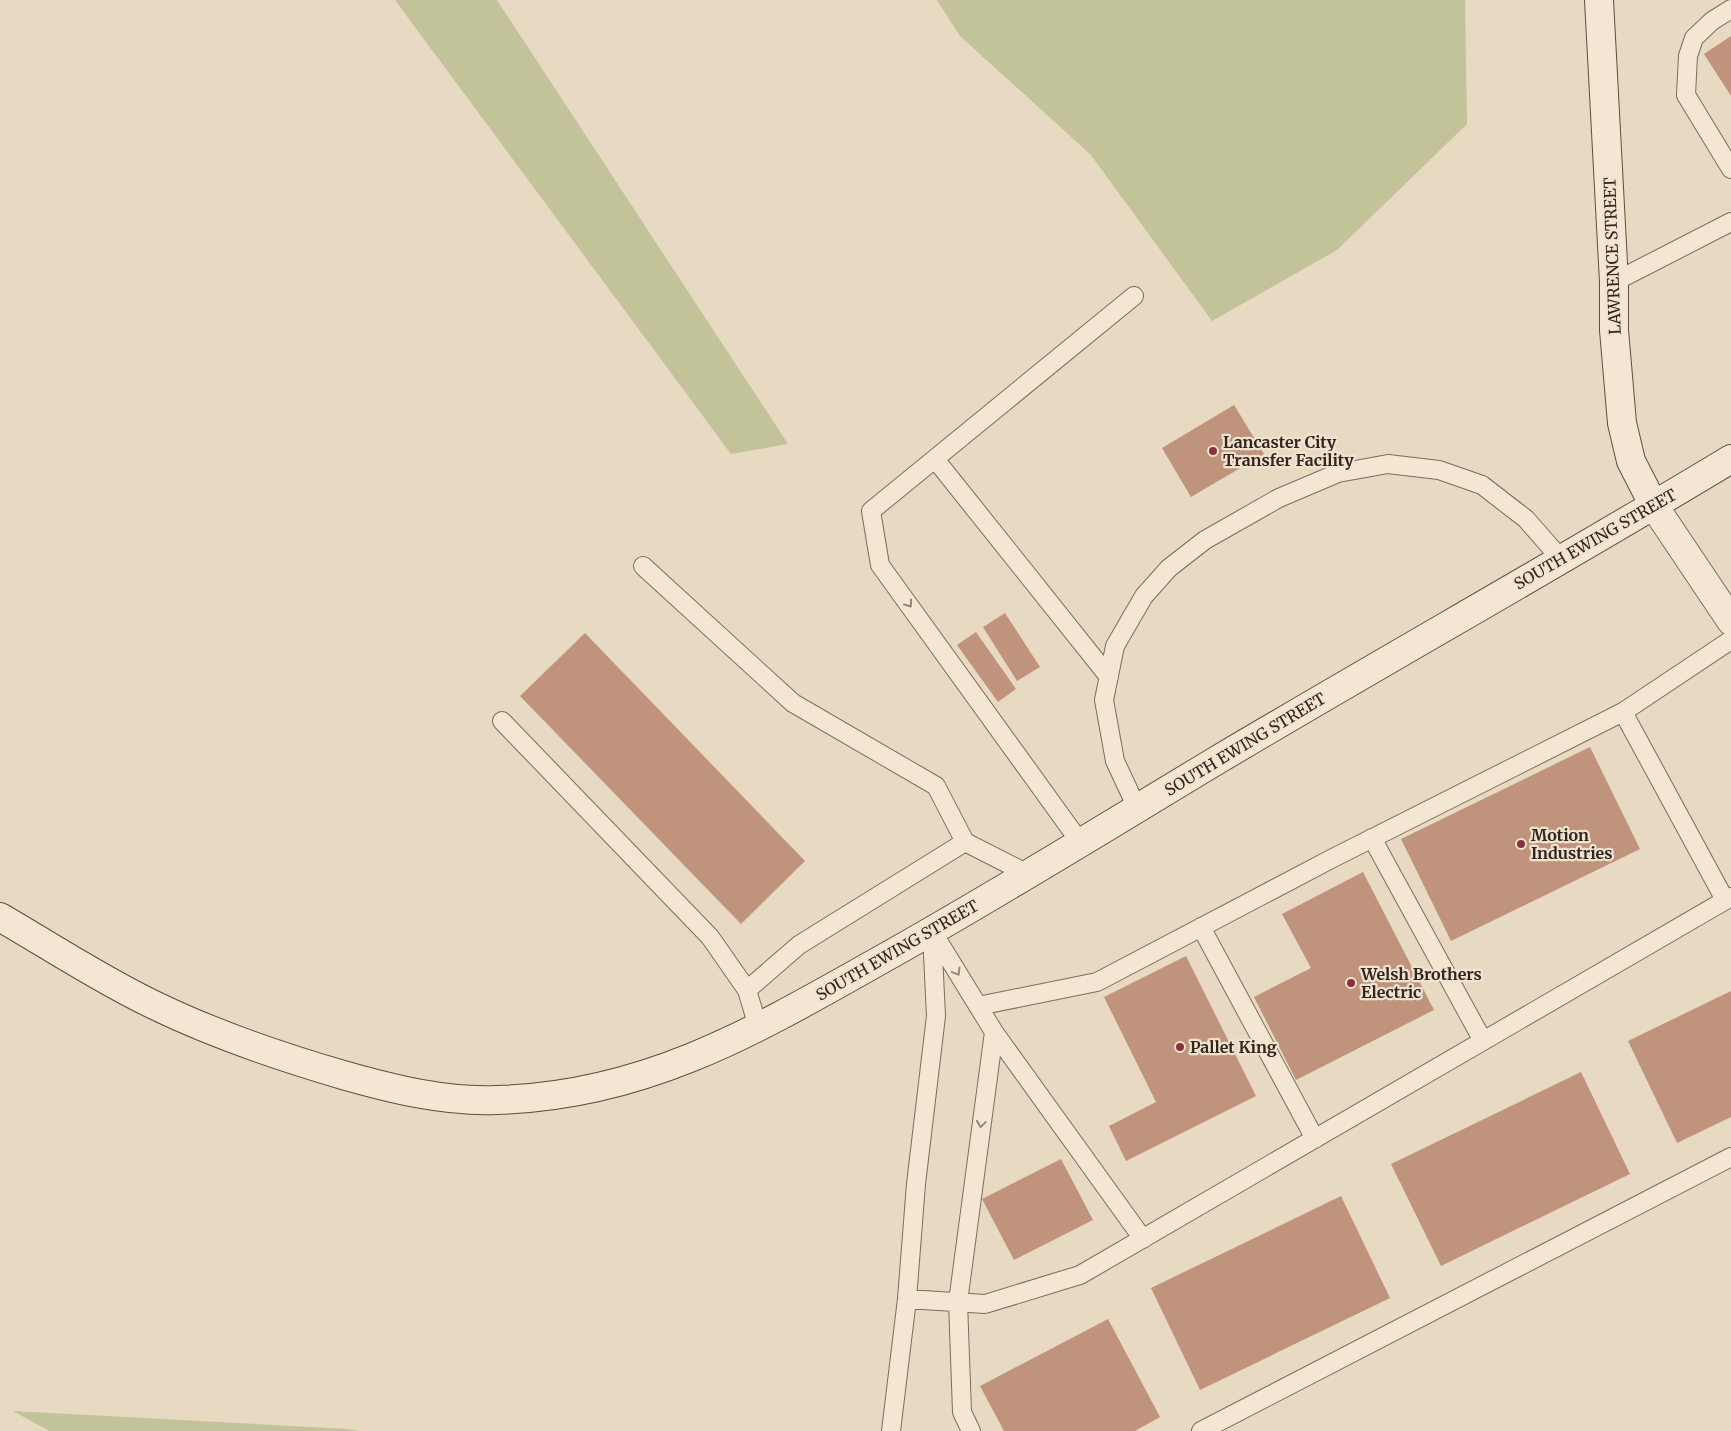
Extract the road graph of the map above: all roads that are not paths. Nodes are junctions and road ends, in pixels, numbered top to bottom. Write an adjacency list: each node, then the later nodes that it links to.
1 (1599, 0): 5 (street, LAWRENCE STREET)
2 (1731, 9): 3 (lane)
3 (1731, 169)
4 (1731, 222): 5 (lane)
5 (1614, 282): 9 (street, LAWRENCE STREET)
6 (1134, 296): 7 (lane)
7 (934, 459): 14 (lane); 20 (lane, one-way to 20)
8 (1731, 459): 9 (street, SOUTH EWING STREET)
9 (1654, 506): 10 (street, SOUTH EWING STREET); 12 (street, LAWRENCE STREET)
10 (1561, 559): 14 (lane); 17 (street, SOUTH EWING STREET)
11 (643, 566): 19 (lane)
12 (1731, 620)
13 (1731, 640): 15 (lane)
14 (1109, 678): 17 (lane)
15 (1623, 712): 18 (lane); 22 (lane)
16 (502, 721): 26 (lane)
17 (1137, 808): 20 (street, SOUTH EWING STREET)
18 (1372, 838): 24 (lane); 30 (lane)
19 (965, 842): 21 (lane); 26 (lane)
20 (1080, 842): 21 (street, SOUTH EWING STREET)
21 (1028, 874): 25 (street, SOUTH EWING STREET)
22 (1728, 899): 30 (lane)
23 (0, 917): 28 (street, SOUTH EWING STREET)
24 (1201, 927): 27 (lane); 31 (lane)
25 (932, 931): 27 (lane, one-way to 27); 28 (street, SOUTH EWING STREET); 34 (lane)
26 (747, 990): 28 (lane)
27 (978, 1006): 29 (lane)
28 (758, 1027)
29 (994, 1032): 33 (lane); 35 (lane, one-way to 35)
30 (1483, 1041): 31 (lane)
31 (1316, 1138): 33 (lane)
32 (1731, 1156): 38 (lane)
33 (1143, 1238): 35 (lane)
34 (907, 1298): 35 (lane); 36 (lane)
35 (958, 1302): 37 (lane)
36 (891, 1431)
37 (971, 1431)
38 (1201, 1431)

